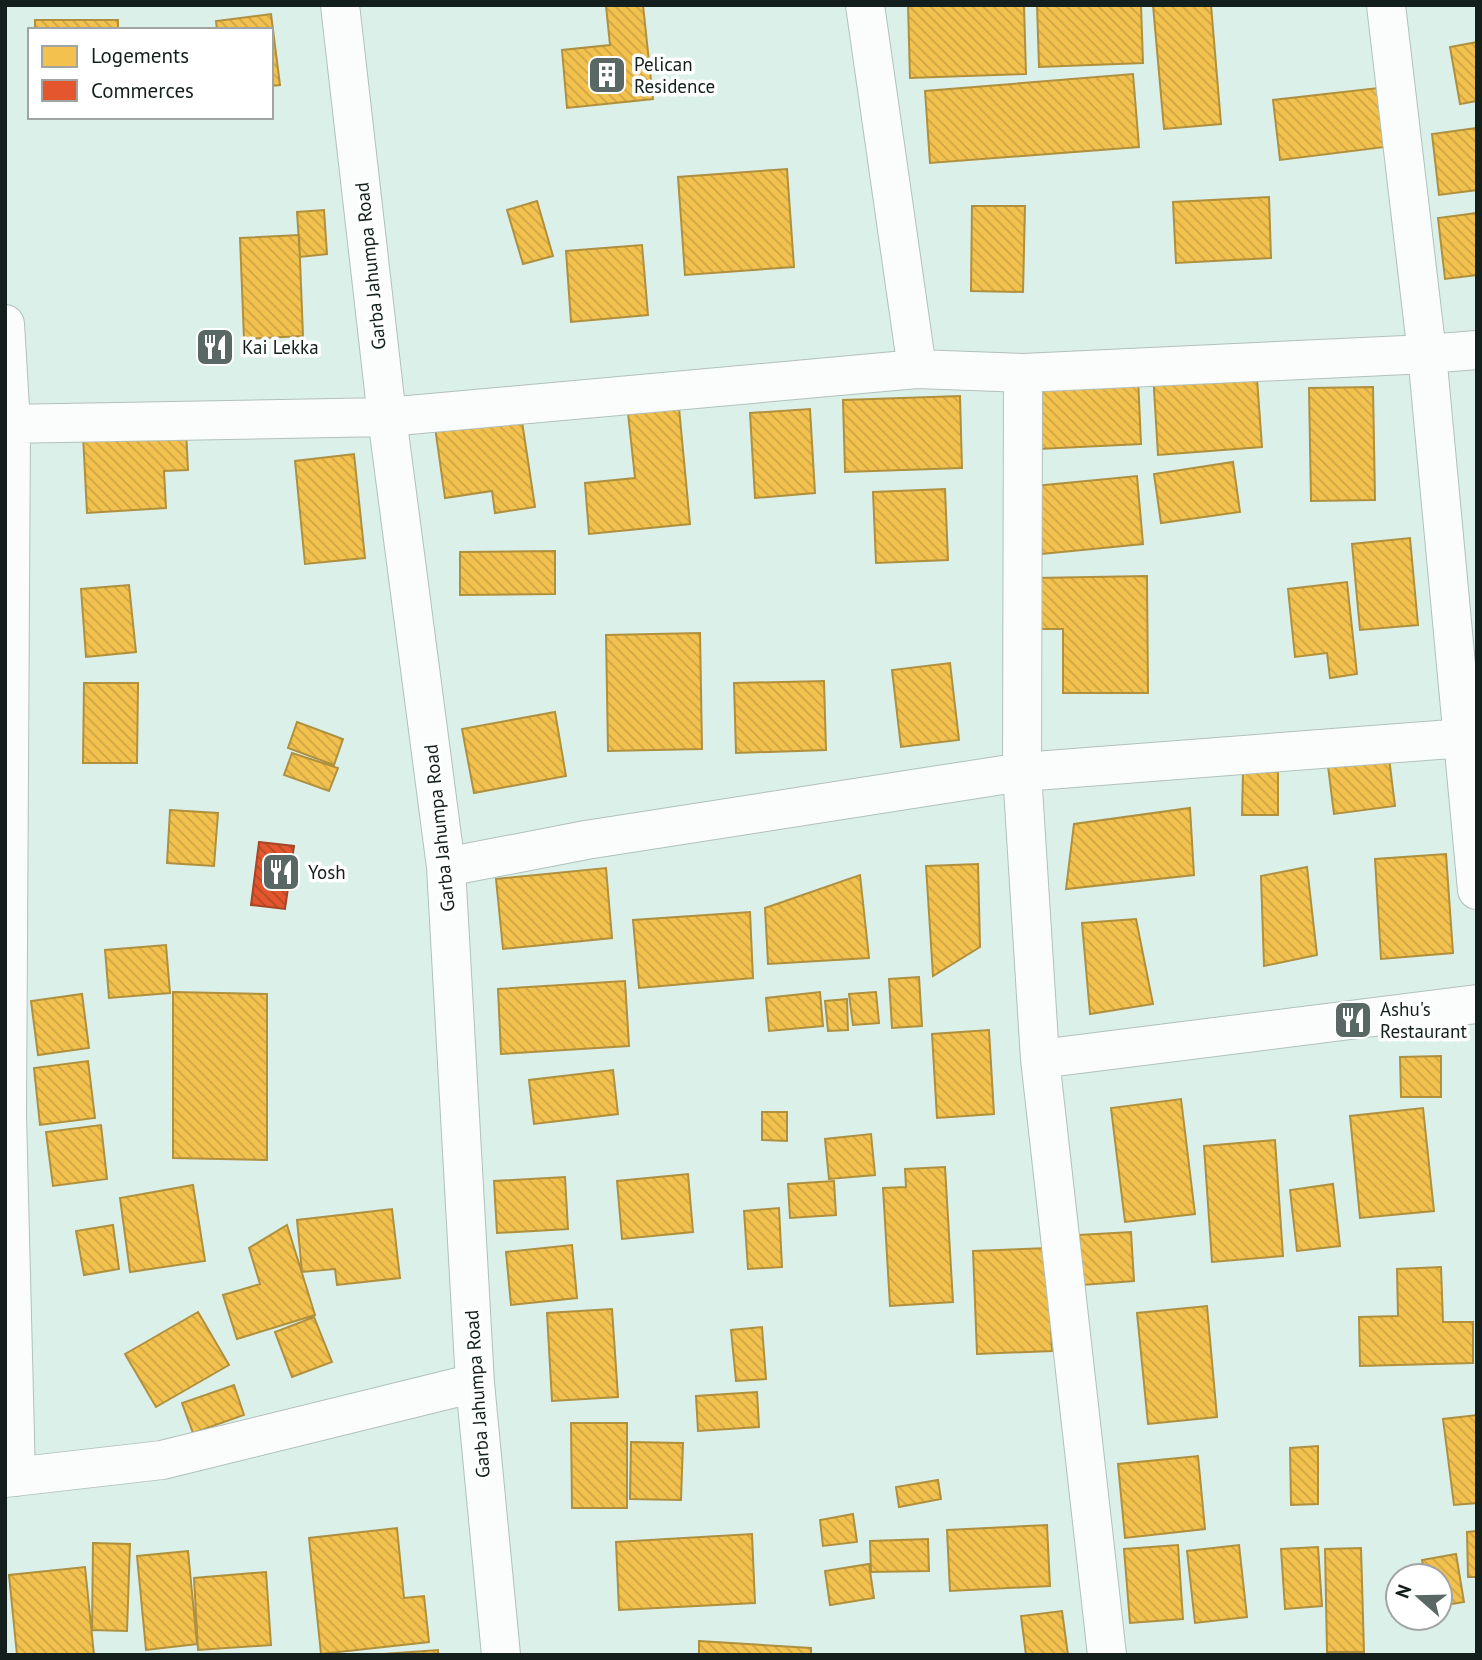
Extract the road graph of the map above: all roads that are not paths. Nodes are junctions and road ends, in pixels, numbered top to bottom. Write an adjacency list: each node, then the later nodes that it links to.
1 (340, 5): 9 (street, Garba Jahumpa Road)
2 (865, 5): 7 (street)
3 (1386, 5): 6 (street)
4 (5, 324): 10 (street)
5 (1477, 350): 6 (street)
6 (1427, 354): 8 (street); 11 (street)
7 (917, 369): 8 (street); 9 (street)
8 (1023, 373): 12 (street)
9 (387, 417): 10 (street); 13 (street, Garba Jahumpa Road)
10 (8, 424): 17 (street)
11 (1471, 738): 12 (street); 14 (street)
12 (1022, 772): 13 (street); 16 (street)
13 (446, 867): 18 (street, Garba Jahumpa Road)
14 (1477, 890)
15 (1477, 1004): 16 (street)
16 (1040, 1059): 21 (street)
17 (6, 1115): 19 (street)
18 (475, 1383): 19 (street); 20 (street, Garba Jahumpa Road)
19 (11, 1477)
20 (501, 1655)
21 (1107, 1655)

